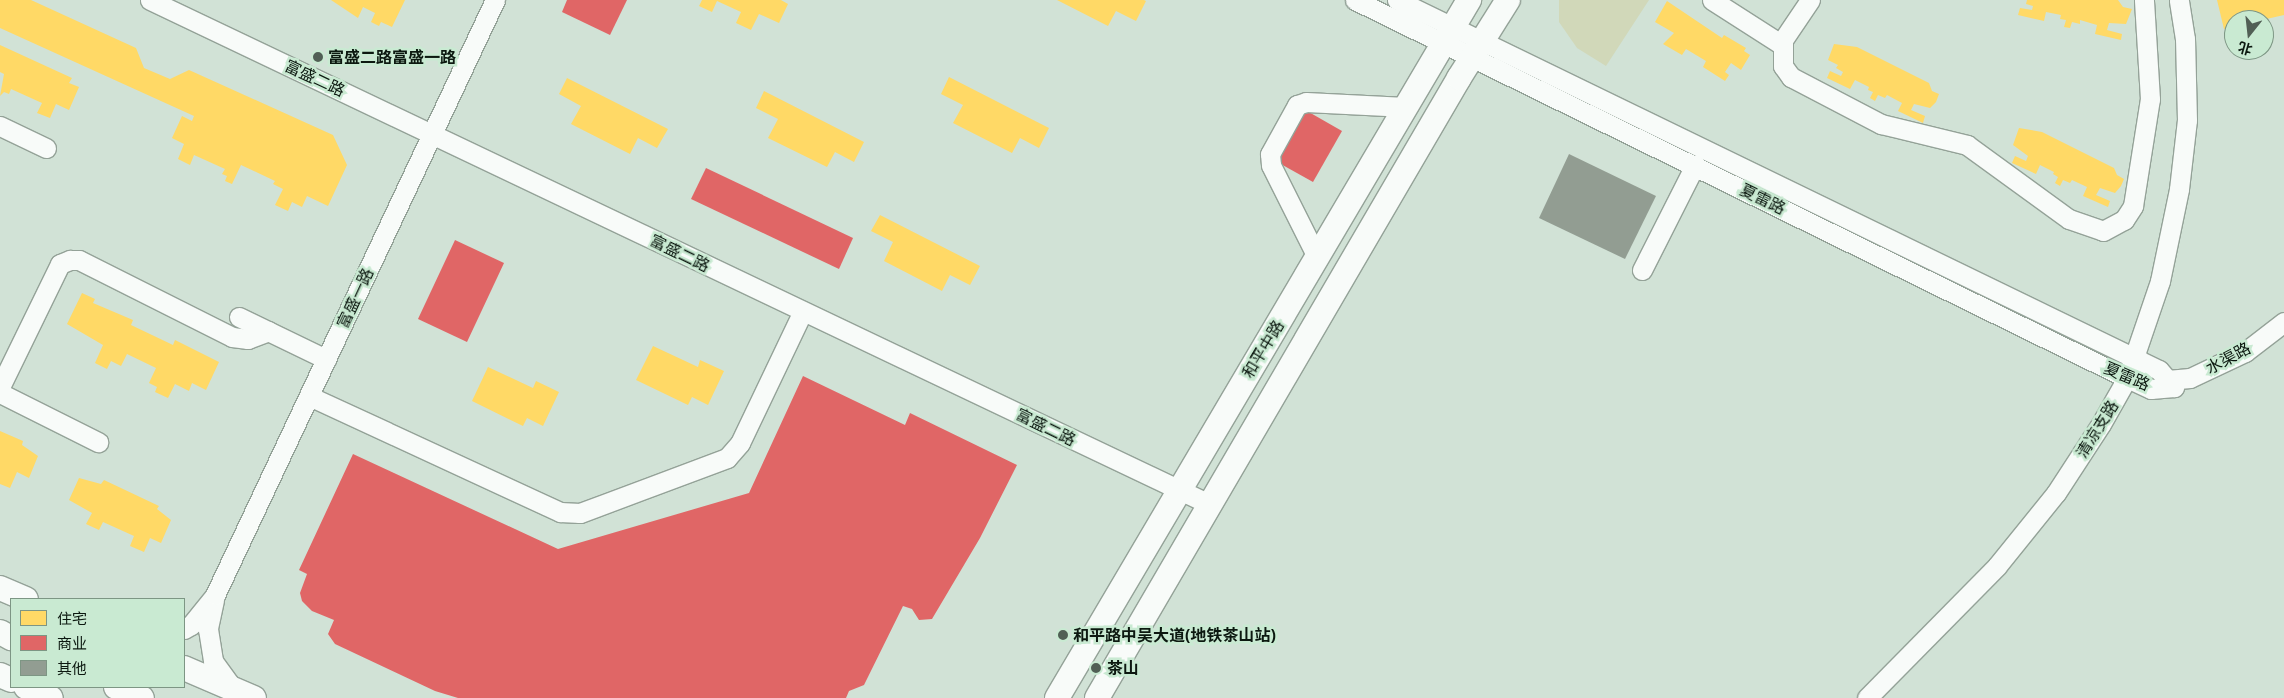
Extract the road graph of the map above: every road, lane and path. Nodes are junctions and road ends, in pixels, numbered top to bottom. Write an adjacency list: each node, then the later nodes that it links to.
1 (150, 0): 16 (street, 富盛二路)
2 (494, 0): 16 (street, 富盛一路)
3 (1354, 0): 11 (street, 夏雷路)
4 (1397, 0): 11 (street, 夏雷路)
5 (1470, 0): 11 (main road, 和平中路)
6 (1508, 0): 13 (main road, 和平中路)
7 (1712, 0): 12 (street)
8 (1810, 0): 12 (street)
9 (2144, 0): 12 (street)
10 (2179, 0): 25 (street, 清凉支路)
11 (1449, 35): 13 (street, 夏雷路); 14 (main road, 和平中路)
12 (1782, 45)
13 (1478, 49): 18 (street, 夏雷路); 25 (street, 夏雷路); 34 (main road, 和平中路)
14 (1406, 106): 19 (main road, 和平中路); 19 (street)
15 (0, 126): 17 (street)
16 (433, 134): 21 (street, 富盛二路); 26 (street, 富盛一路)
17 (46, 148)
18 (1695, 165): 20 (street); 27 (street, 夏雷路)
19 (1317, 257): 33 (main road, 和平中路)
20 (1642, 270)
21 (804, 312): 31 (street); 33 (street, 富盛二路)
22 (239, 316): 24 (street)
23 (2284, 322): 28 (street, 水渠路)
24 (269, 331): 26 (street); 29 (street)
25 (2134, 358): 27 (street, 清凉支路); 28 (street, 夏雷路)
26 (326, 359): 31 (street, 富盛一路)
27 (2127, 378): 28 (street, 夏雷路); 47 (street, 清凉支路)
28 (2167, 380)
29 (0, 387)
30 (0, 394): 32 (street)
31 (309, 396): 36 (street, 富盛一路)
32 (98, 442)
33 (1178, 490): 34 (street, 富盛二路); 45 (main road, 和平中路)
34 (1211, 505): 46 (main road, 和平中路)
35 (1, 589): 37 (main road)
36 (215, 596): 38 (street); 42 (street)
37 (24, 598)
38 (185, 628)
39 (185, 668): 42 (main road)
40 (28, 688): 43 (main road)
41 (118, 688): 44 (main road)
42 (244, 693)
43 (51, 698)
44 (142, 698)
45 (1056, 698)
46 (1097, 698)
47 (1867, 698)

